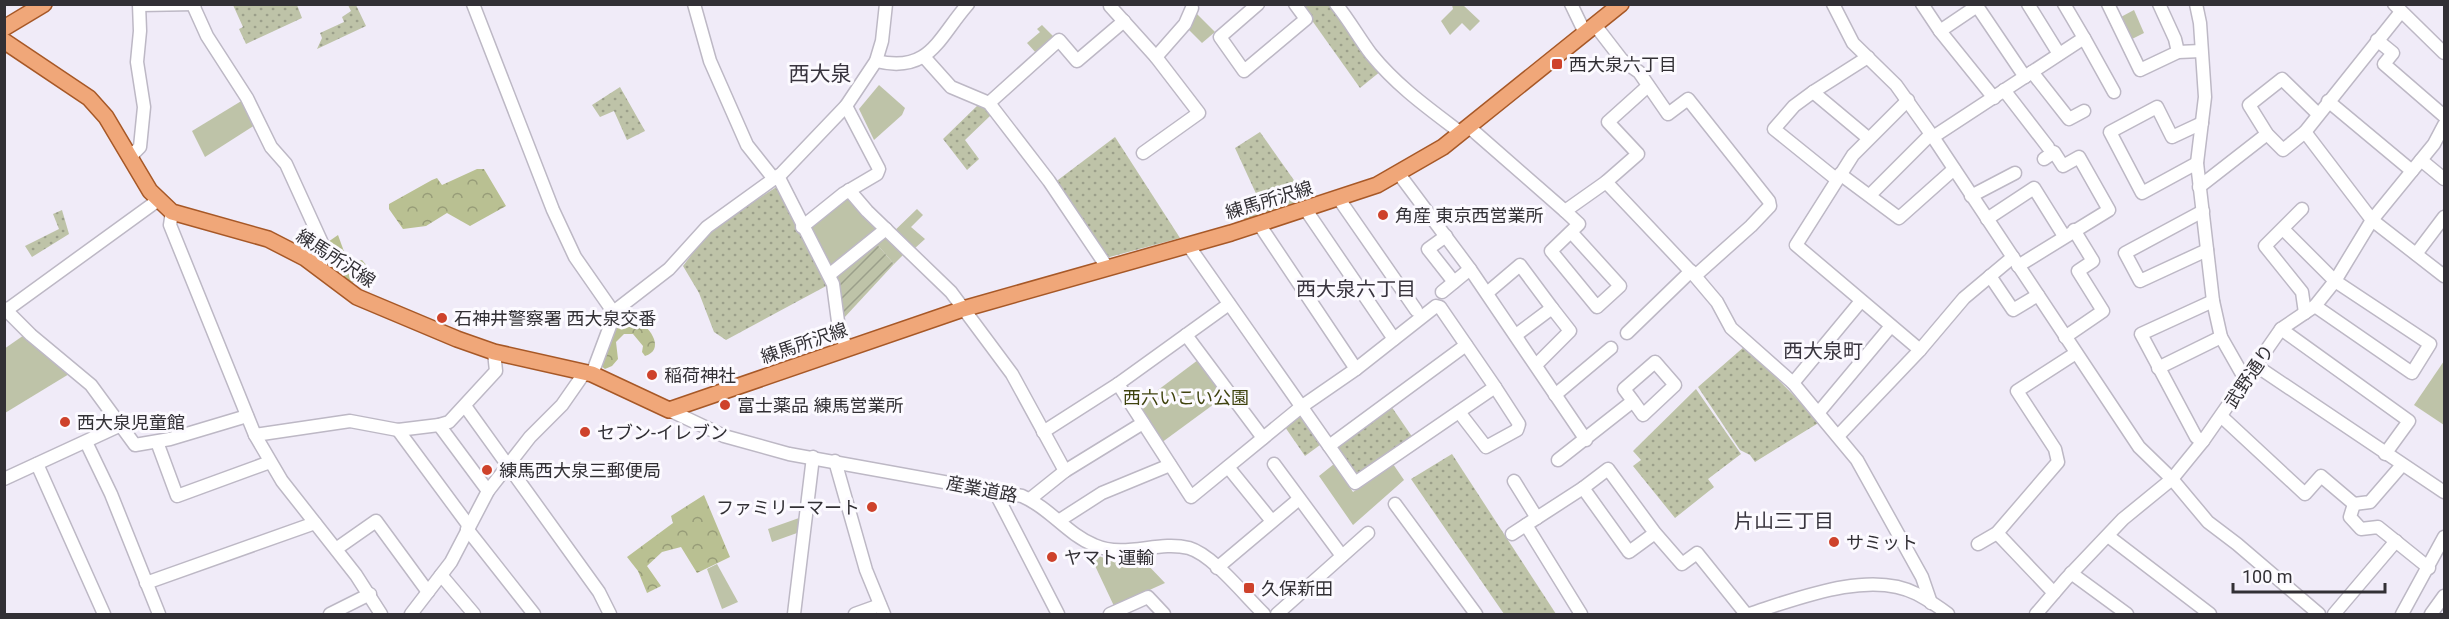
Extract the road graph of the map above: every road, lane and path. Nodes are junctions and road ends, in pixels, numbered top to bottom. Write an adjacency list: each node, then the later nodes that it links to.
1 (44, 4): 24 (main road)
2 (473, 4): 115 (street)
3 (694, 4): 67 (street)
4 (886, 4): 37 (street)
5 (968, 4): 36 (street)
6 (1258, 4): 7 (street)
7 (1295, 4)
8 (1336, 4): 53 (street)
9 (1571, 4): 25 (street)
10 (1621, 4): 25 (main road, 練馬所沢線)
11 (1833, 4): 35 (street)
12 (1922, 4): 26 (street)
13 (2028, 4): 32 (street)
14 (2064, 4): 27 (street)
15 (2108, 4): 31 (street)
16 (2159, 4): 31 (street)
17 (2196, 4): 30 (street)
18 (140, 5): 19 (street); 59 (street)
19 (194, 5): 96 (street)
20 (1110, 5): 23 (street)
21 (1192, 6): 34 (street)
22 (2397, 9): 28 (street); 33 (street)
23 (1124, 21): 34 (street); 46 (street)
24 (4, 28)
25 (1590, 29): 39 (street); 53 (main road, 練馬所沢線)
26 (1941, 31): 38 (street); 43 (street)
27 (2084, 38): 32 (street); 42 (street)
28 (2377, 40): 45 (street); 50 (street)
29 (4, 41): 59 (main road, 練馬所沢線)
30 (2201, 51): 31 (street); 51 (street)
31 (2178, 52)
32 (2059, 54): 38 (street)
33 (2445, 54)
34 (1156, 57): 58 (street)
35 (1868, 57): 41 (street); 44 (street)
36 (925, 58): 37 (street); 46 (street)
37 (876, 62): 47 (street)
38 (2029, 74): 40 (street); 48 (street)
39 (1648, 86): 69 (street); 98 (street)
40 (2004, 90): 43 (street); 89 (street)
41 (1813, 92): 57 (street); 66 (street)
42 (2114, 92)
43 (1994, 98): 56 (street)
44 (1908, 100): 56 (street); 57 (street)
45 (2328, 100): 49 (street); 63 (street)
46 (989, 103): 95 (street)
47 (846, 106): 67 (street); 71 (street)
48 (2084, 111)
49 (2318, 114): 54 (street); 55 (street)
50 (2445, 116)
51 (2202, 123): 61 (street); 61 (street)
52 (2445, 125): 60 (street, 武野通り)
53 (1465, 130): 65 (main road, 練馬所沢線); 78 (street)
54 (2305, 132): 55 (street); 83 (street)
55 (2268, 134): 70 (street)
56 (1932, 136): 62 (street); 72 (street)
57 (1868, 138): 66 (street)
58 (1143, 153)
59 (129, 157): 75 (main road, 練馬所沢線)
60 (2421, 160): 63 (street, 武野通り); 68 (street)
61 (2197, 163): 70 (street)
62 (1954, 169): 72 (street); 73 (street)
63 (2412, 171): 83 (street, 武野通り)
64 (2014, 173): 73 (street)
65 (1399, 174): 74 (main road, 練馬所沢線); 90 (street)
66 (1838, 177): 72 (street); 107 (street)
67 (776, 178): 85 (street); 115 (street)
68 (2445, 179)
69 (1606, 182): 78 (street); 98 (street)
70 (2199, 187): 79 (street)
71 (849, 190): 85 (street); 86 (street)
72 (1870, 195)
73 (1971, 196): 82 (street)
74 (1339, 198): 77 (main road, 練馬所沢線); 113 (street)
75 (157, 201): 80 (main road, 練馬所沢線); 112 (street)
76 (2302, 209): 87 (street)
77 (1306, 210): 84 (main road, 練馬所沢線); 123 (street)
78 (1565, 211): 88 (street)
79 (2203, 211): 92 (street); 92 (street)
80 (172, 212): 96 (main road, 練馬所沢線); 146 (street)
81 (2445, 217): 93 (street)
82 (1987, 219): 89 (street); 94 (street)
83 (2372, 220): 93 (street); 102 (street, 武野通り)
84 (1259, 224): 91 (main road, 練馬所沢線); 133 (street)
85 (802, 227): 99 (street)
86 (886, 229): 99 (street); 111 (street)
87 (2283, 229): 102 (street); 114 (street)
88 (1571, 232): 88 (street)
89 (2069, 233): 94 (street); 122 (street)
90 (1446, 236): 97 (street); 103 (street)
91 (1188, 245): 95 (main road, 練馬所沢線); 109 (street)
92 (2206, 250): 108 (street)
93 (2416, 254): 101 (street)
94 (2016, 261): 100 (street); 106 (street)
95 (1107, 267): 111 (main road, 練馬所沢線)
96 (321, 269): 128 (main road, 練馬所沢線)
97 (1470, 269): 103 (street); 105 (street)
98 (1693, 273): 118 (street); 136 (street)
99 (829, 276): 126 (street)
100 (1990, 276): 106 (street); 127 (street)
101 (2445, 276)
102 (2335, 281): 114 (street, 武野通り); 114 (street)
103 (1454, 282): 104 (street)
104 (1442, 292)
105 (1487, 293): 110 (street); 120 (street)
106 (2038, 295): 122 (street)
107 (1861, 301): 116 (street); 136 (street)
108 (2213, 301): 121 (street); 132 (street)
109 (1229, 304): 119 (street); 142 (street)
110 (1552, 308): 120 (street); 130 (street)
111 (963, 309): 126 (main road, 練馬所沢線); 152 (street)
112 (5, 310): 149 (street)
113 (1416, 310)
114 (2310, 310): 117 (street, 武野通り)
115 (614, 313): 134 (street)
116 (1891, 326): 127 (street); 145 (street)
117 (2280, 329): 131 (street, 武野通り); 161 (street)
118 (1627, 333)
119 (1186, 335): 137 (street); 155 (street)
120 (1516, 335): 130 (street)
121 (2221, 337): 132 (street); 135 (street)
122 (2065, 338): 129 (street)
123 (1394, 339): 124 (street); 133 (street)
124 (1466, 345): 138 (street); 160 (street)
125 (1611, 348): 139 (street)
126 (847, 349): 143 (main road, 練馬所沢線)
127 (1920, 350): 154 (street)
128 (494, 352): 134 (main road, 練馬所沢線); 141 (street)
129 (2076, 353): 174 (street); 191 (street)
130 (1536, 365): 139 (street)
131 (2255, 365): 135 (street, 武野通り); 161 (street)
132 (2158, 368): 157 (street)
133 (1356, 369): 142 (street)
134 (589, 373): 143 (main road, 練馬所沢線); 166 (street)
135 (2246, 381): 147 (street, 武野通り)
136 (1793, 383): 145 (street)
137 (1118, 384): 148 (street); 152 (street)
138 (1495, 387): 144 (street); 144 (street)
139 (1555, 395): 156 (street)
140 (1633, 401): 156 (street)
141 (465, 406): 150 (street); 166 (street)
142 (1301, 407): 155 (street); 160 (street)
143 (669, 410): 162 (street, 産業道路)
144 (1459, 412): 160 (street)
145 (1819, 412): 154 (street)
146 (247, 416): 153 (street); 159 (street)
147 (2222, 417): 157 (street, 武野通り); 183 (street)
148 (1143, 423): 169 (street); 172 (street)
149 (122, 425): 158 (street); 159 (street)
150 (439, 425): 151 (street); 178 (street)
151 (398, 430): 153 (street); 188 (street)
152 (1043, 432): 172 (street)
153 (255, 435): 165 (street)
154 (1838, 436): 208 (street)
155 (1263, 438): 171 (street)
156 (1586, 440): 163 (street)
157 (2203, 441): 174 (street, 武野通り)
158 (86, 442): 167 (street); 203 (street)
159 (157, 442): 165 (street)
160 (1329, 446)
161 (2385, 454): 170 (street)
162 (813, 457): 164 (street, 産業道路); 218 (street)
163 (1558, 460)
164 (835, 461): 177 (street, 産業道路); 209 (street)
165 (270, 462): 187 (street)
166 (508, 463): 178 (street); 217 (street)
167 (37, 464): 173 (street); 210 (street)
168 (1274, 464): 180 (street)
169 (1170, 465): 171 (street); 184 (street)
170 (2402, 465): 179 (street); 183 (street)
171 (1228, 467): 185 (street)
172 (1065, 471): 181 (street)
173 (4, 479)
174 (2172, 479): 193 (street, 武野通り); 232 (street)
175 (1514, 481): 186 (street)
176 (1583, 488): 186 (street); 190 (street); 190 (street)
177 (994, 490): 181 (street, 産業道路); 220 (street)
178 (488, 491): 188 (street)
179 (2445, 492)
180 (1299, 499): 185 (street); 198 (street)
181 (1030, 500): 184 (street, 産業道路)
182 (1395, 504): 225 (street)
183 (2354, 504): 195 (street)
184 (1059, 519): 199 (street, 産業道路)
185 (1271, 520): 199 (street)
186 (1531, 521): 192 (street); 226 (street)
187 (315, 523): 197 (street); 203 (street)
188 (468, 528): 202 (street); 216 (street)
189 (1368, 533): 198 (street)
190 (1656, 533): 227 (street)
191 (1997, 533): 196 (street); 205 (street)
192 (1512, 534)
193 (2108, 536): 201 (street, 武野通り); 231 (street)
194 (2445, 537): 200 (street)
195 (2396, 541): 200 (street); 233 (street)
196 (1978, 544)
197 (336, 549): 204 (street); 206 (street)
198 (1342, 556): 224 (street)
199 (1217, 568): 223 (street, 産業道路)
200 (2429, 568): 234 (street)
201 (2071, 573): 205 (street, 武野通り); 230 (street)
202 (441, 575): 204 (street); 215 (street)
203 (146, 583): 211 (street)
204 (428, 592): 214 (street)
205 (2054, 593): 229 (street, 武野通り)
206 (370, 594): 212 (street); 213 (street)
207 (2445, 596): 235 (street)
208 (1931, 603): 227 (street); 228 (street)
209 (882, 610): 219 (street)
210 (104, 615)
211 (159, 615)
212 (330, 615)
213 (381, 615)
214 (411, 615)
215 (474, 615)
216 (534, 615)
217 (610, 615)
218 (794, 615)
219 (855, 615)
220 (1058, 615)
221 (1110, 615): 222 (street)
222 (1164, 615)
223 (1264, 615)
224 (1277, 615)
225 (1476, 615)
226 (1581, 615)
227 (1748, 615)
228 (1948, 615)
229 (2037, 615)
230 (2127, 615)
231 (2210, 615)
232 (2319, 615)
233 (2334, 615)
234 (2402, 615)
235 (2431, 615)

